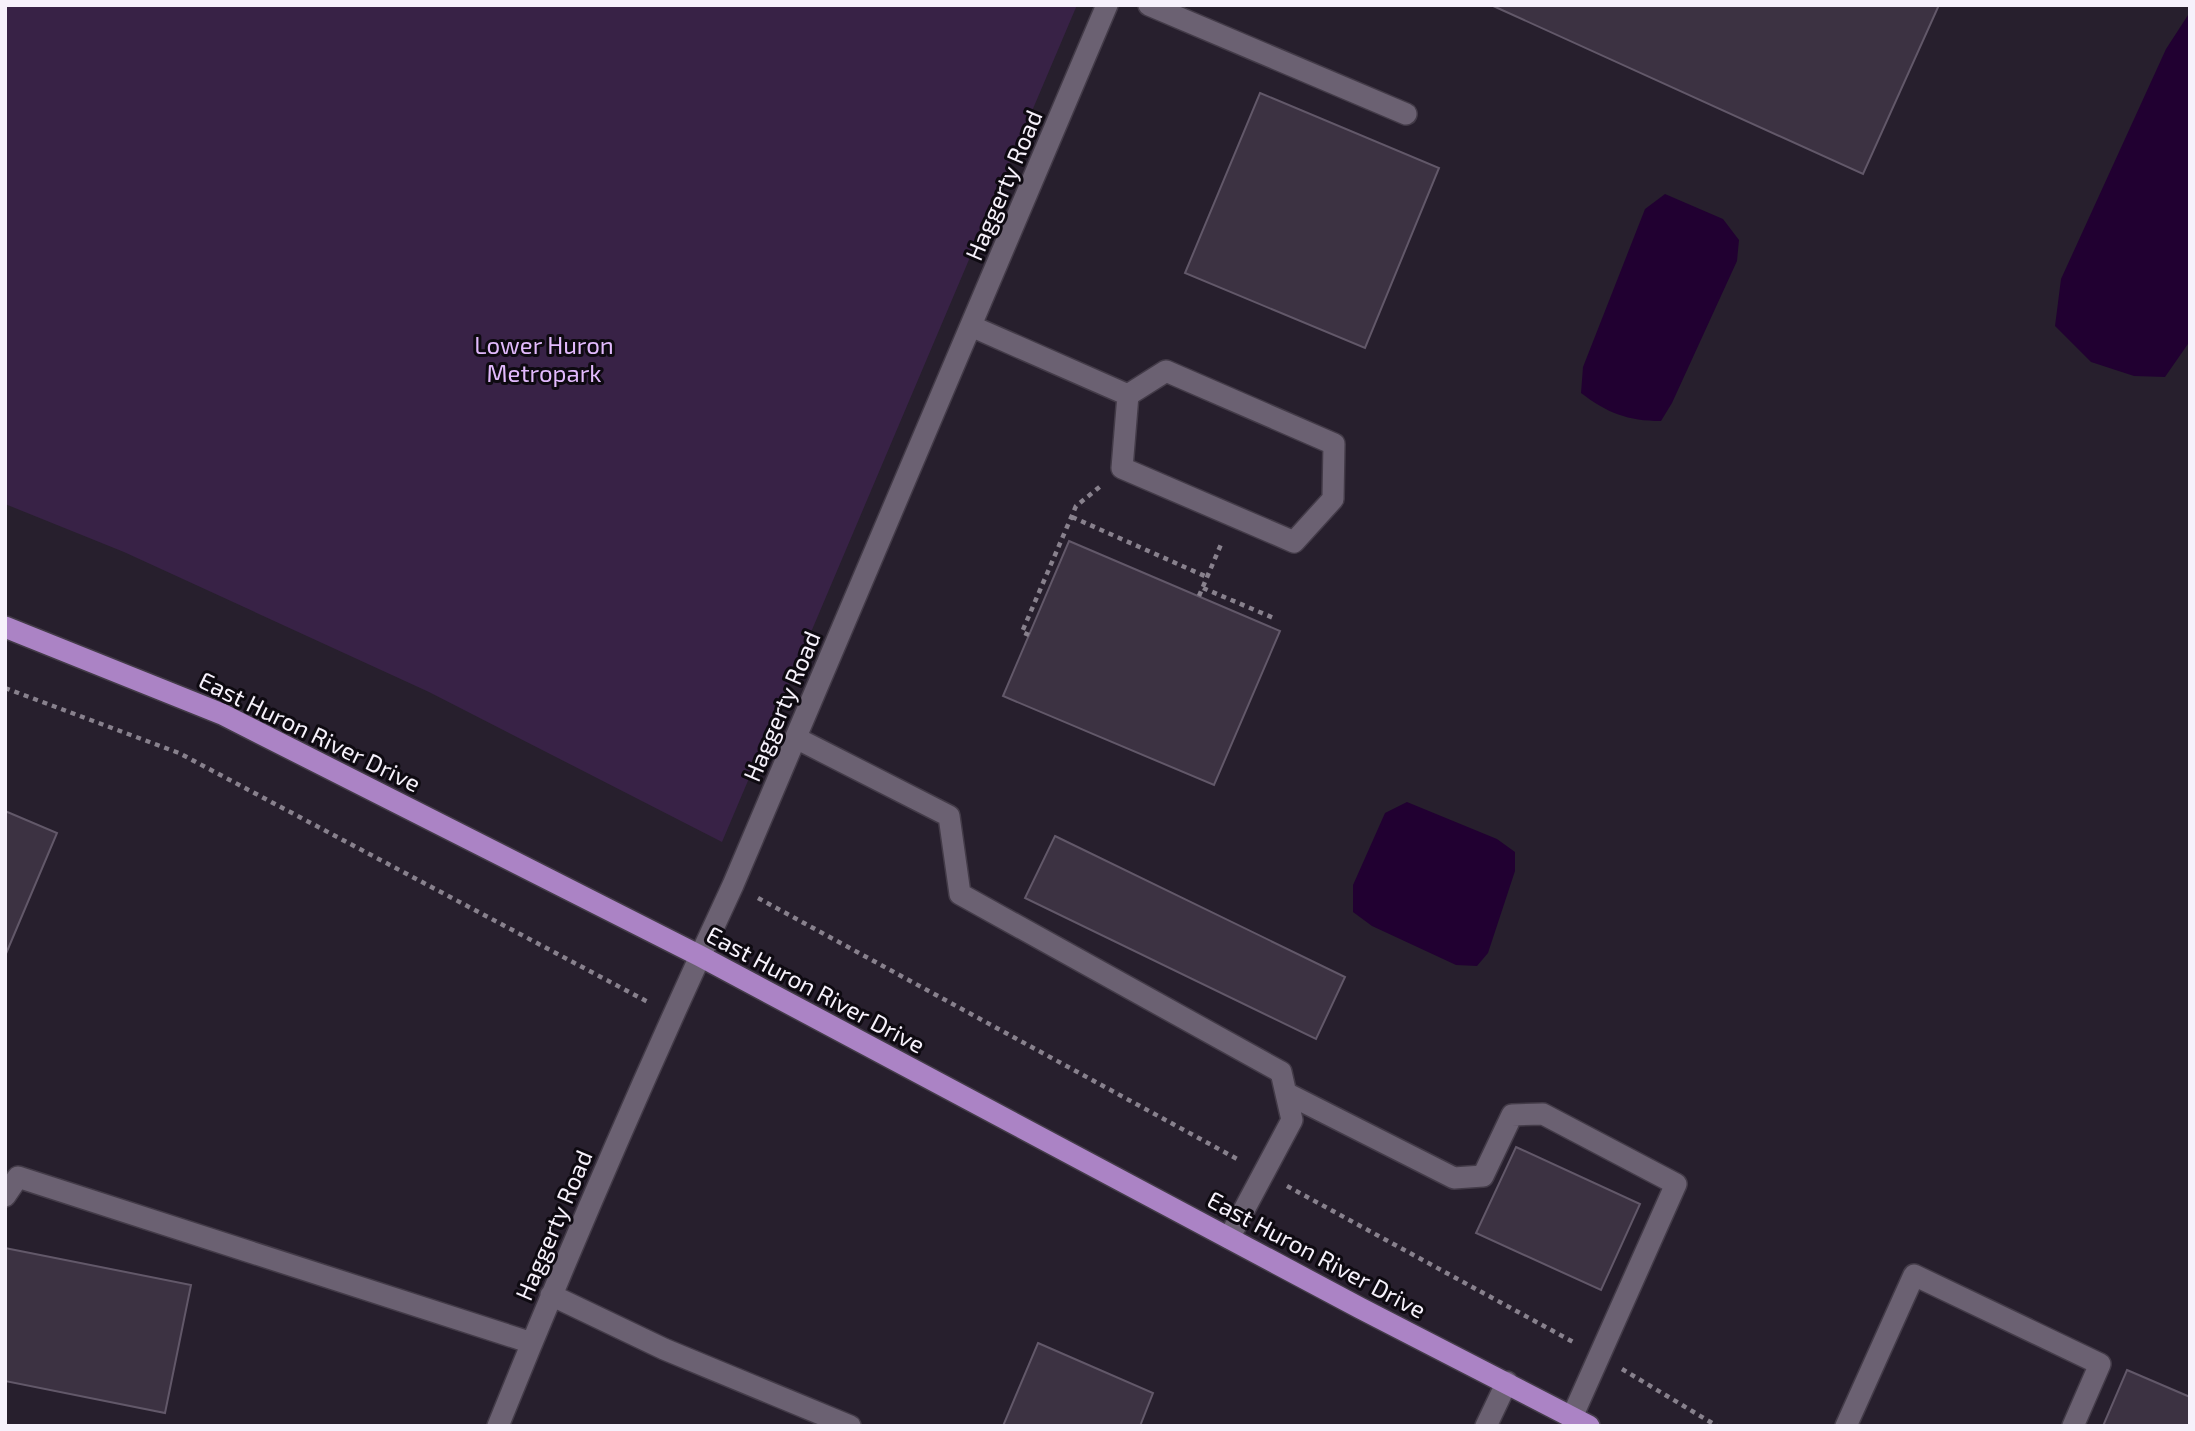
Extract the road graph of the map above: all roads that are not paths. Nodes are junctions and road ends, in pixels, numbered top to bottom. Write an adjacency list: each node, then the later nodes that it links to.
1 (1107, 5): 4 (street, Haggerty Road)
2 (1149, 5): 3 (street)
3 (1406, 114)
4 (971, 326): 5 (street); 7 (street, Haggerty Road)
5 (1128, 395): 5 (street)
6 (5, 627): 8 (main road, East Huron River Drive)
7 (796, 738): 8 (street, Haggerty Road); 9 (street)
8 (700, 956): 11 (main road, East Huron River Drive); 12 (street, Haggerty Road)
9 (1286, 1093): 11 (street); 15 (street)
10 (5, 1196): 13 (street)
11 (1229, 1238): 14 (main road, East Huron River Drive)
12 (551, 1295): 13 (street, Haggerty Road); 17 (street)
13 (532, 1343): 16 (street, Haggerty Road)
14 (1507, 1382): 15 (main road, East Huron River Drive); 18 (street)
15 (1580, 1421)
16 (498, 1426)
17 (850, 1426)
18 (1486, 1426)
19 (1846, 1426): 20 (street)
20 (2073, 1426)

